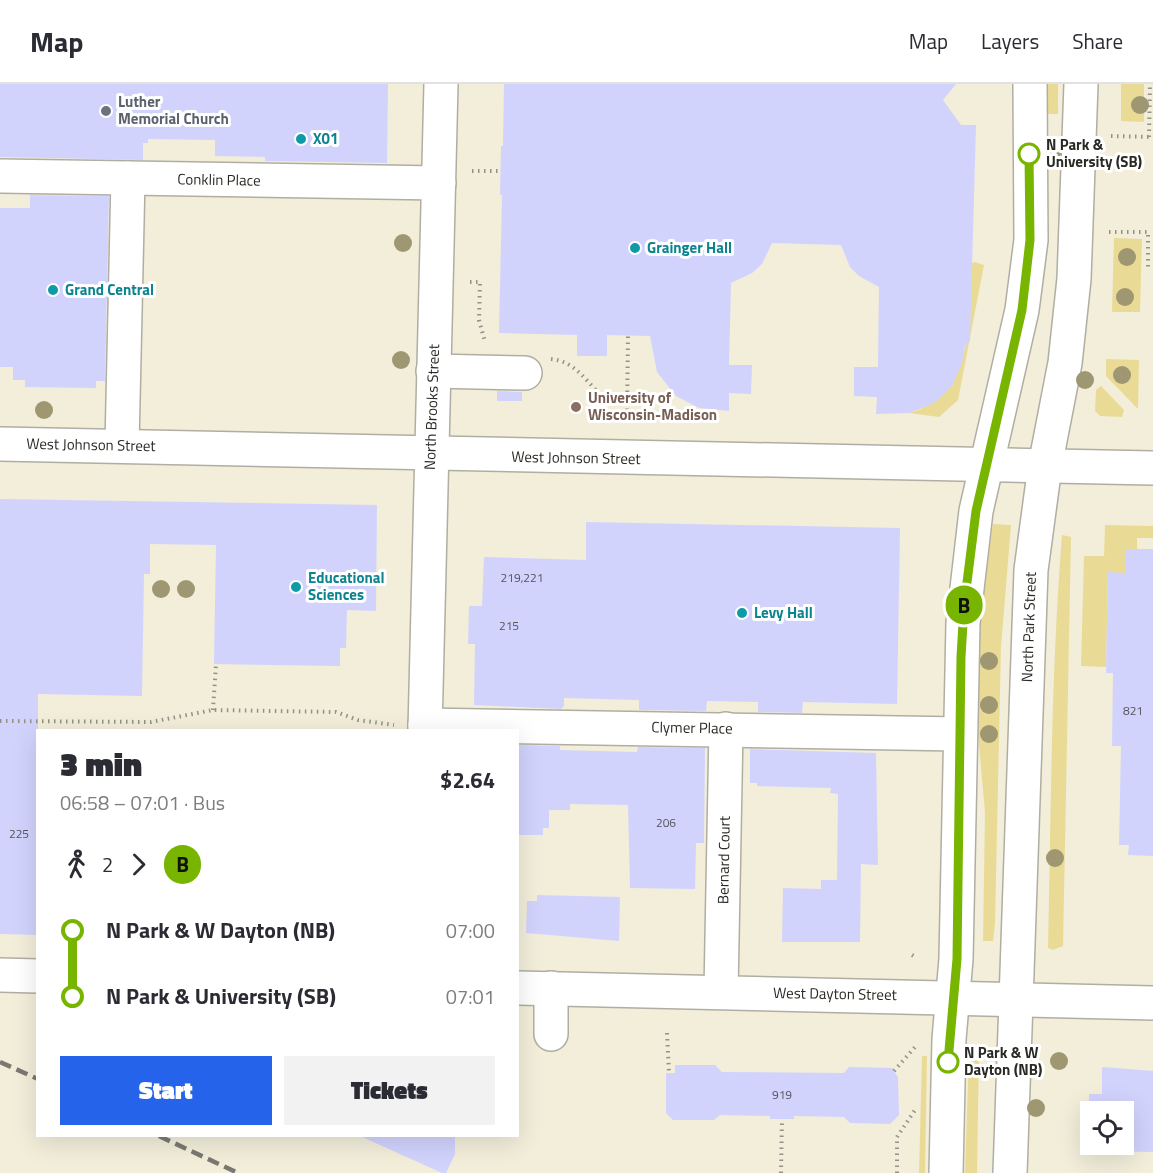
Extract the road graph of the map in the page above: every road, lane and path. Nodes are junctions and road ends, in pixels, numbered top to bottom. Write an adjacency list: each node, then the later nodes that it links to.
1 (441, 84): 11 (main road, North Brooks Street)
2 (1030, 84): 21 (main road)
3 (1081, 84): 22 (main road, North Park Street)
4 (1149, 84): 6 (path)
5 (1112, 136): 6 (path)
6 (1151, 137)
7 (472, 171): 8 (path)
8 (500, 171)
9 (0, 176): 10 (main road, Conklin Place)
10 (128, 178): 11 (main road, Conklin Place); 19 (main road)
11 (439, 183): 15 (main road, North Brooks Street)
12 (1109, 232): 13 (path)
13 (1153, 263)
14 (628, 335): 17 (path)
15 (433, 371): 16 (main road); 20 (main road, North Brooks Street)
16 (525, 373)
17 (627, 416)
18 (0, 444): 19 (main road, West Johnson Street)
19 (122, 445): 20 (main road, West Johnson Street)
20 (431, 455): 21 (main road, West Johnson Street); 27 (main road, North Brooks Street)
21 (985, 466): 22 (main road, West Johnson Street); 29 (main road)
22 (1045, 466): 23 (main road, West Johnson Street); 38 (main road, North Park Street)
23 (1153, 468)
24 (216, 664): 25 (path)
25 (213, 710): 26 (path); 27 (path)
26 (0, 722)
27 (425, 728): 28 (main road, Clymer Place)
28 (726, 729): 29 (main road, Clymer Place); 36 (main road, Bernard Court)
29 (960, 734): 37 (main road)
30 (912, 955): 31 (path)
31 (917, 958)
32 (0, 975): 33 (main road)
33 (36, 976)
34 (519, 988): 35 (main road, West Dayton Street)
35 (552, 988): 36 (main road, West Dayton Street); 41 (main road)
36 (721, 992): 37 (main road, West Dayton Street)
37 (954, 996): 38 (main road, West Dayton Street); 49 (main road)
38 (1015, 1001): 39 (main road, West Dayton Street); 50 (main road, North Park Street)
39 (1153, 1003)
40 (667, 1033): 44 (path)
41 (551, 1034)
42 (916, 1046): 43 (path)
43 (894, 1071)
44 (669, 1073)
45 (915, 1110): 48 (path)
46 (782, 1119): 47 (path)
47 (781, 1173)
48 (897, 1173)
49 (946, 1173)
50 (1010, 1173)

